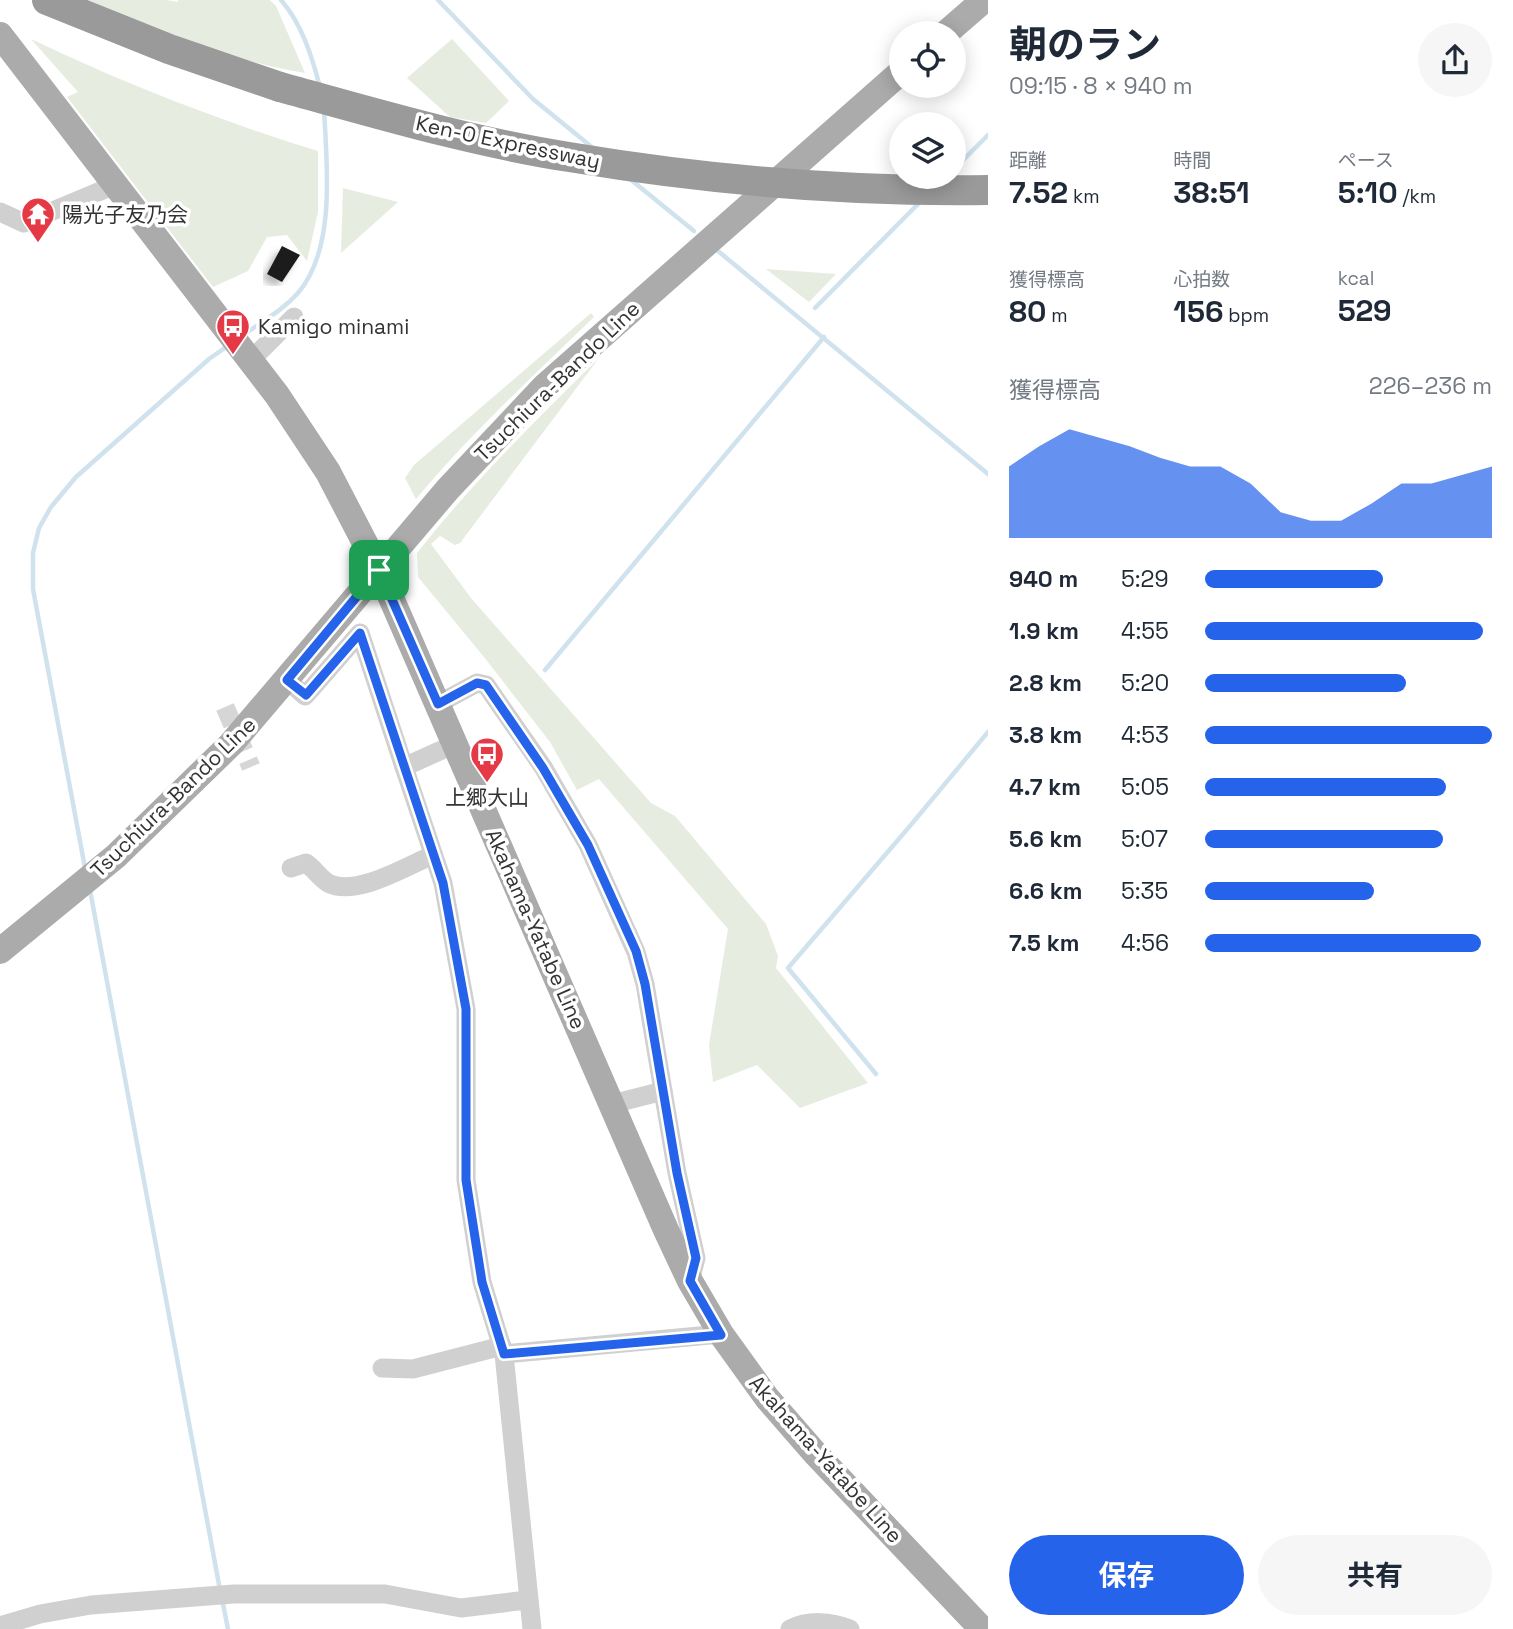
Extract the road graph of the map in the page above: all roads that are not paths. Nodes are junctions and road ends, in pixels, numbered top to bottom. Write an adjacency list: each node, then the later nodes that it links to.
1 (47, 0): 7 (highway, Ken-O Expressway, bridge)
2 (984, 0): 3 (main road)
3 (960, 21)
4 (0, 35): 6 (main road, Akahama-Yatabe Line)
5 (889, 83): 11 (main road, Tsuchiura-Bando Line)
6 (115, 185): 8 (street); 10 (main road, Akahama-Yatabe Line)
7 (988, 190)
8 (0, 212)
9 (294, 317): 10 (street)
10 (251, 359): 11 (main road, Akahama-Yatabe Line)
11 (379, 570): 12 (main road, Tsuchiura-Bando Line); 13 (main road, Akahama-Yatabe Line)
12 (287, 680): 15 (street); 18 (main road, Tsuchiura-Bando Line)
13 (438, 704): 14 (main road, Akahama-Yatabe Line); 19 (street)
14 (455, 744): 15 (street); 20 (main road, Akahama-Yatabe Line)
15 (404, 767): 16 (street)
16 (433, 855): 17 (street); 23 (street)
17 (290, 867)
18 (0, 951)
19 (663, 1091): 20 (street); 21 (street)
20 (612, 1104): 21 (main road, Akahama-Yatabe Line)
21 (690, 1281): 22 (main road, Akahama-Yatabe Line)
22 (721, 1335): 23 (street); 27 (main road, Akahama-Yatabe Line)
23 (503, 1350): 24 (street); 25 (street)
24 (382, 1368)
25 (527, 1600): 26 (street); 28 (street)
26 (0, 1626)
27 (972, 1626)
28 (532, 1629)
29 (790, 1629): 30 (street)
30 (850, 1629)

